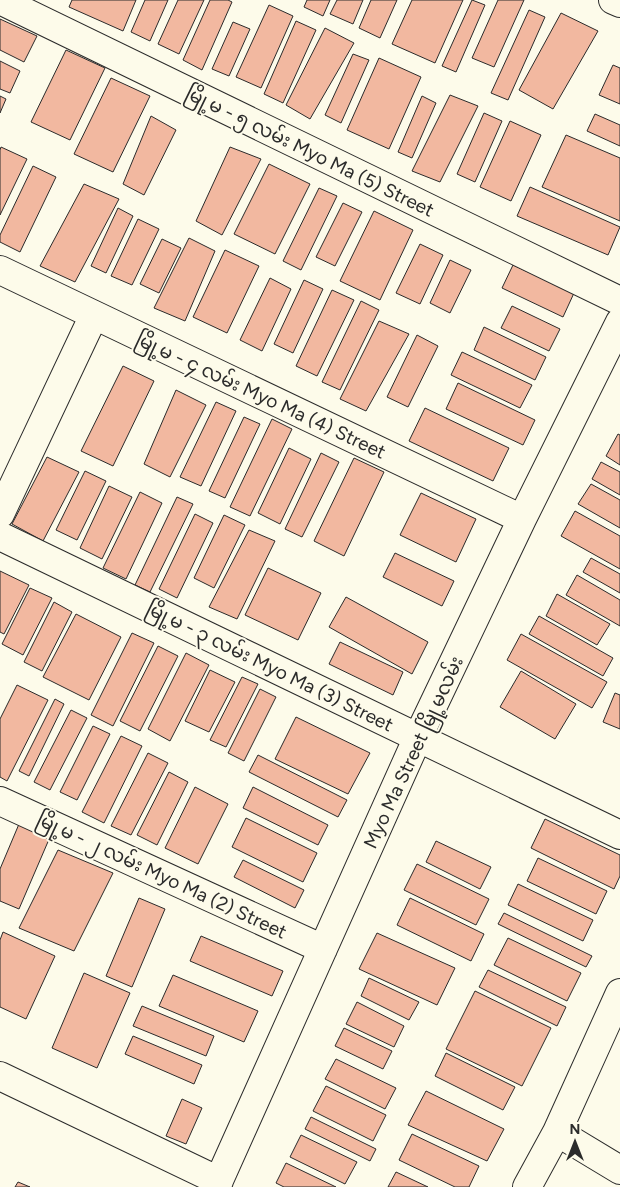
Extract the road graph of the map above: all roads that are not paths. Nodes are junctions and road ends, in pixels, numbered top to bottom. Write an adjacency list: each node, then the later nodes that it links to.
1 (0, 0): 5 (street, မြို့မ - ၅ လမ်း Myo Ma (5) Street)
2 (613, 0): 3 (street)
3 (620, 3)
4 (0, 270): 6 (street, မြို့မ - ၄ လမ်း Myo Ma (4) Street)
5 (620, 301)
6 (94, 315): 8 (street); 9 (street, မြို့မ - ၄ လမ်း Myo Ma (4) Street)
7 (620, 322): 9 (street, Myo Ma Street မြို့မလမ်း)
8 (0, 514)
9 (522, 519): 11 (street, Myo Ma Street မြို့မလမ်း)
10 (0, 536): 11 (street, မြို့မ - ၃ လမ်း Myo Ma (3) Street)
11 (418, 737): 13 (street, မြို့မ - ၃ လမ်း Myo Ma (3) Street); 14 (street, Myo Ma Street မြို့မလမ်း)
12 (0, 800): 14 (street, မြို့မ - ၂ လမ်း Myo Ma (2) Street)
13 (620, 835)
14 (323, 949): 19 (street, Myo Ma Street မြို့မလမ်း)
15 (620, 993): 17 (street)
16 (0, 1076): 19 (street)
17 (557, 1132): 18 (street); 20 (street)
18 (620, 1170)
19 (217, 1184)
20 (527, 1187)

